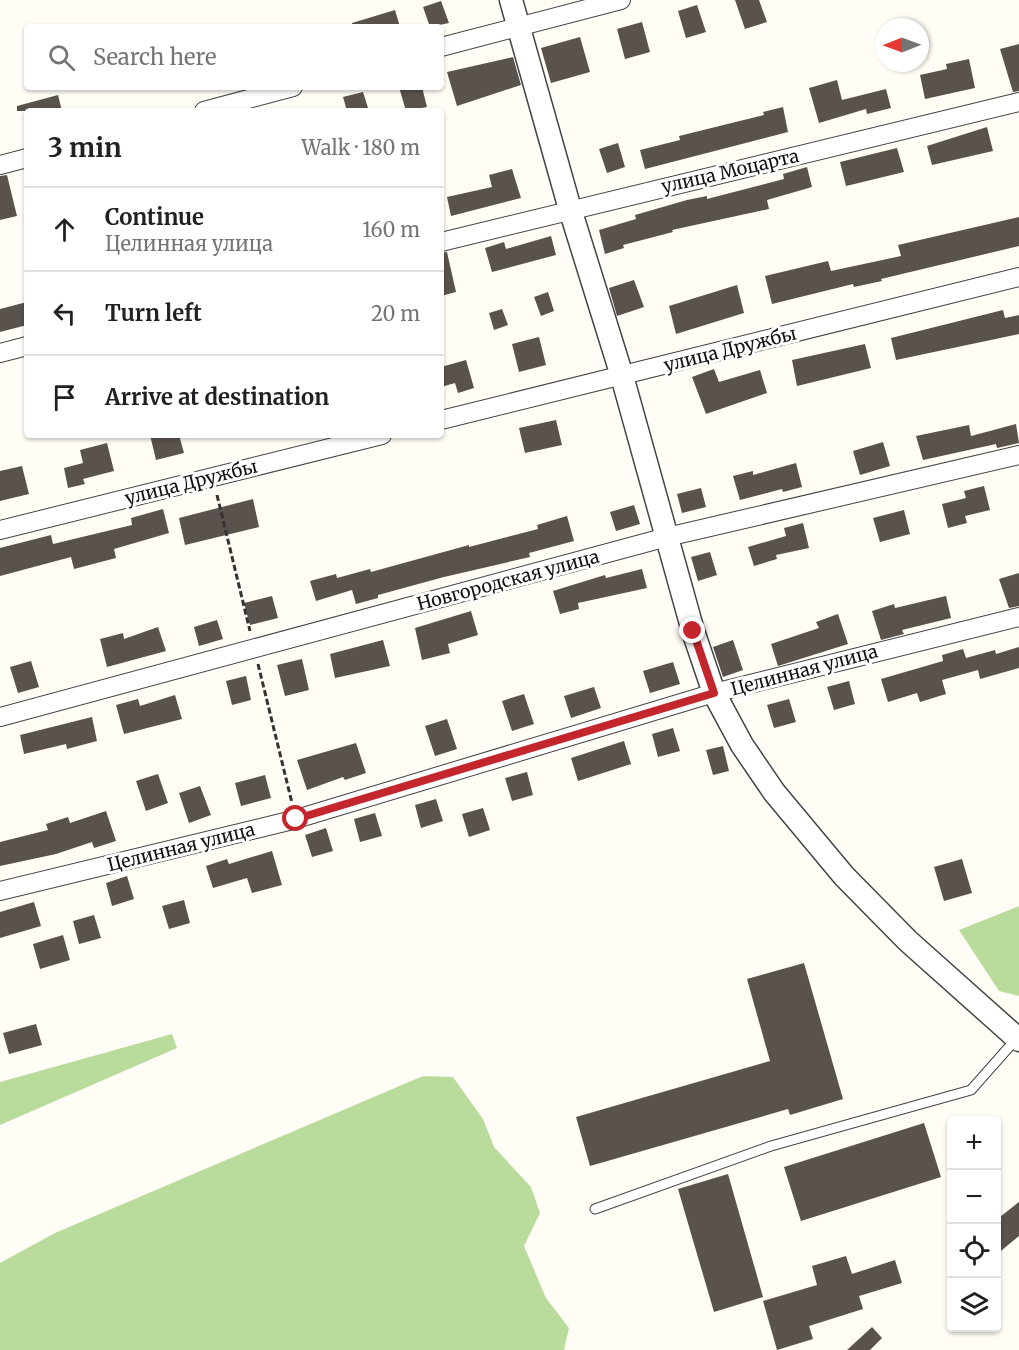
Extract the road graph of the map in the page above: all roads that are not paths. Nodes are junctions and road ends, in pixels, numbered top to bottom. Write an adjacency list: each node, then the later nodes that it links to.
1 (512, 0): 3 (street)
2 (621, 0): 3 (street)
3 (519, 27): 4 (street); 10 (street)
4 (444, 46)
5 (282, 90): 7 (street)
6 (1019, 102): 10 (street, улица Моцарта)
7 (215, 108)
8 (24, 159): 9 (street)
9 (0, 165)
10 (570, 209): 11 (street, улица Моцарта); 15 (street)
11 (444, 241)
12 (1019, 278): 15 (street, улица Дружбы)
13 (24, 347): 14 (street)
14 (0, 353)
15 (622, 376): 16 (street, улица Дружбы); 20 (street)
16 (444, 419)
17 (370, 438): 19 (street, улица Дружбы)
18 (1019, 455): 20 (street, Новгородская улица)
19 (0, 530)
20 (667, 537): 22 (street); 23 (street, Новгородская улица)
21 (1019, 617): 22 (street, Целинная улица)
22 (714, 693): 24 (street, Целинная улица); 25 (street)
23 (0, 717)
24 (0, 891)
25 (1018, 1039): 26 (lane)
26 (595, 1209)

